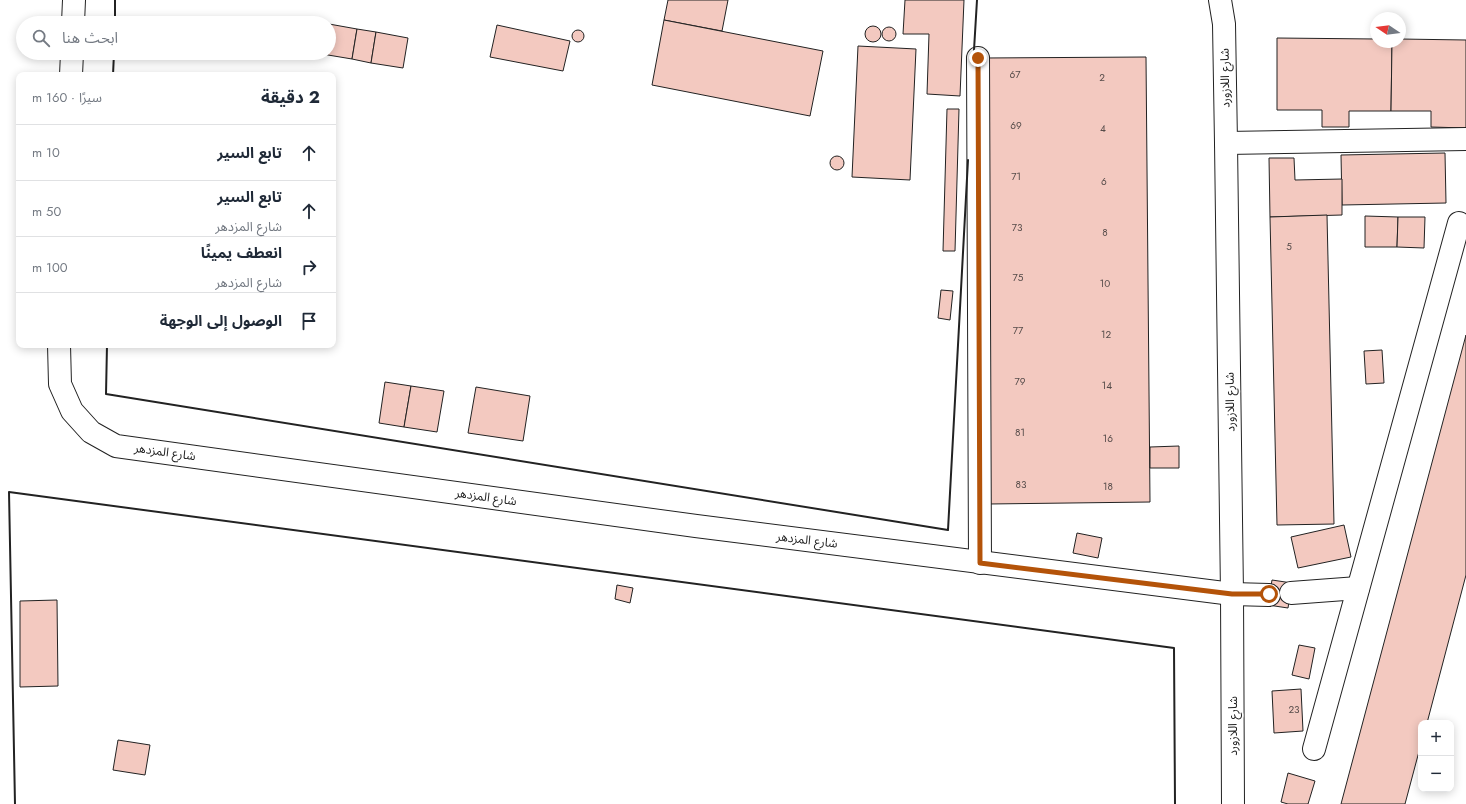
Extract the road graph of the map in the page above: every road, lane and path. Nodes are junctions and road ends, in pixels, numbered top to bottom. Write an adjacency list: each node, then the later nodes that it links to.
1 (74, 0): 3 (street)
2 (1220, 0): 8 (street, شارع اللازورد)
3 (73, 16)
4 (978, 58): 11 (street)
5 (72, 60): 6 (street)
6 (71, 72)
7 (1466, 140): 8 (street)
8 (1226, 143): 14 (street, شارع اللازورد)
9 (1459, 223): 12 (street)
10 (59, 348): 11 (street, شارع المزدهر)
11 (980, 563): 14 (street, شارع المزدهر)
12 (1358, 588): 13 (street); 16 (street)
13 (1291, 593)
14 (1232, 594): 15 (street, شارع المزدهر); 17 (street, شارع اللازورد)
15 (1269, 594)
16 (1314, 749)
17 (1233, 804)

